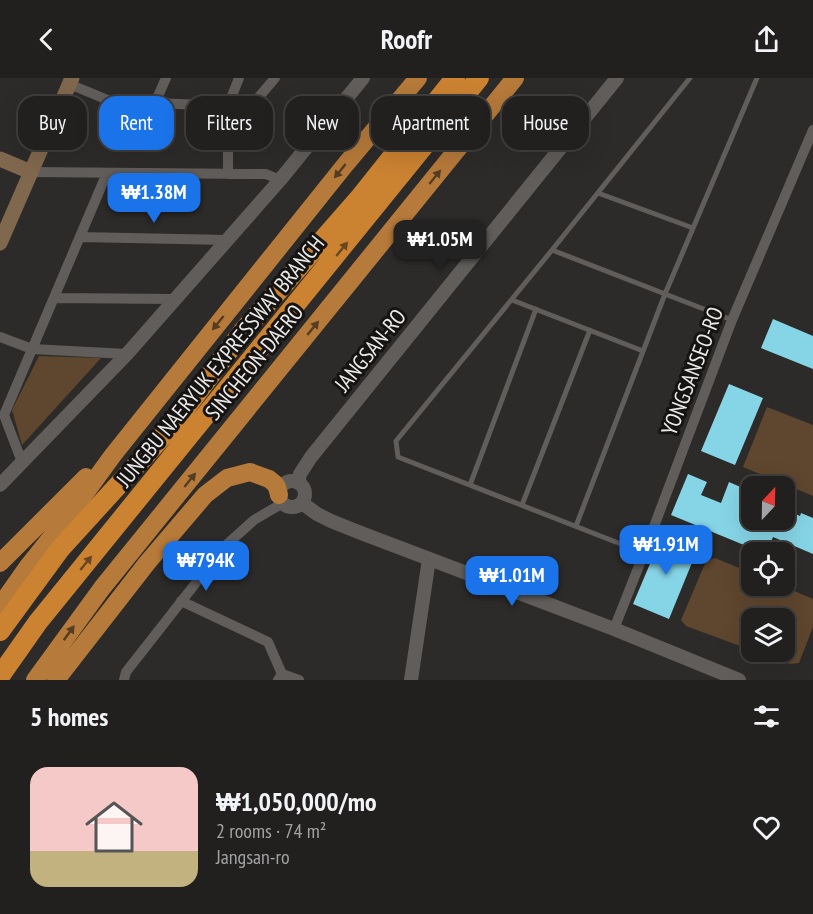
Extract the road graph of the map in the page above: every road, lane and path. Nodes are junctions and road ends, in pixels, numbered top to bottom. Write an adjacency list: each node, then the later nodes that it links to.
1 (165, 78): 14 (street)
2 (239, 78): 15 (street)
3 (275, 78): 16 (street)
4 (363, 78): 23 (street)
5 (418, 78): 41 (highway, one-way to 41)
6 (454, 78): 56 (highway, JUNGBU NAERYUK EXPRESSWAY BRANCH)
7 (479, 78): 57 (highway, JUNGBU NAERYUK EXPRESSWAY BRANCH, one-way to 7)
8 (515, 78): 59 (highway, SINCHEON-DAERO, one-way to 8)
9 (616, 78): 43 (street, JANGSAN-RO)
10 (690, 78): 24 (lane)
11 (757, 78): 25 (lane)
12 (70, 81): 13 (street); 20 (main road)
13 (101, 96)
14 (158, 96)
15 (232, 96)
16 (260, 96)
17 (813, 130): 35 (street, YONGSANSEO-RO)
18 (228, 150): 22 (street)
19 (0, 159): 20 (main road)
20 (31, 172): 21 (street); 28 (main road)
21 (107, 173): 22 (street); 26 (street)
22 (228, 174): 23 (street)
23 (280, 180): 27 (street)
24 (598, 193): 25 (lane); 29 (lane)
25 (693, 228): 30 (lane)
26 (80, 237): 27 (street); 31 (street)
27 (228, 240): 32 (street)
28 (0, 243)
29 (552, 250): 30 (lane); 33 (lane)
30 (665, 294): 35 (lane); 39 (lane)
31 (54, 298): 32 (street); 38 (street)
32 (176, 299): 40 (street)
33 (512, 300): 34 (lane); 45 (lane)
34 (536, 309): 36 (lane); 45 (lane)
35 (732, 320): 50 (street, YONGSANSEO-RO)
36 (590, 330): 39 (lane); 48 (lane)
37 (0, 337): 38 (street)
38 (32, 349): 40 (street); 42 (street)
39 (643, 351): 49 (lane)
40 (127, 354): 42 (street)
41 (113, 455): 52 (highway); 54 (highway)
42 (22, 462): 44 (street)
43 (298, 483): 46 (street); 47 (street)
44 (0, 485)
45 (470, 485): 48 (lane)
46 (281, 499): 47 (street); 53 (street); 60 (highway)
47 (302, 503): 51 (street)
48 (522, 505): 49 (lane)
49 (576, 526): 50 (lane)
50 (644, 553): 55 (street, YONGSANSEO-RO)
51 (429, 559): 55 (street); 63 (street)
52 (0, 564)
53 (181, 601): 58 (street); 61 (street)
54 (0, 606)
55 (614, 629): 64 (street)
56 (0, 631)
57 (0, 676)
58 (280, 677): 62 (street)
59 (35, 680)
60 (56, 680)
61 (124, 680)
62 (299, 680)
63 (411, 680)
64 (739, 680)

